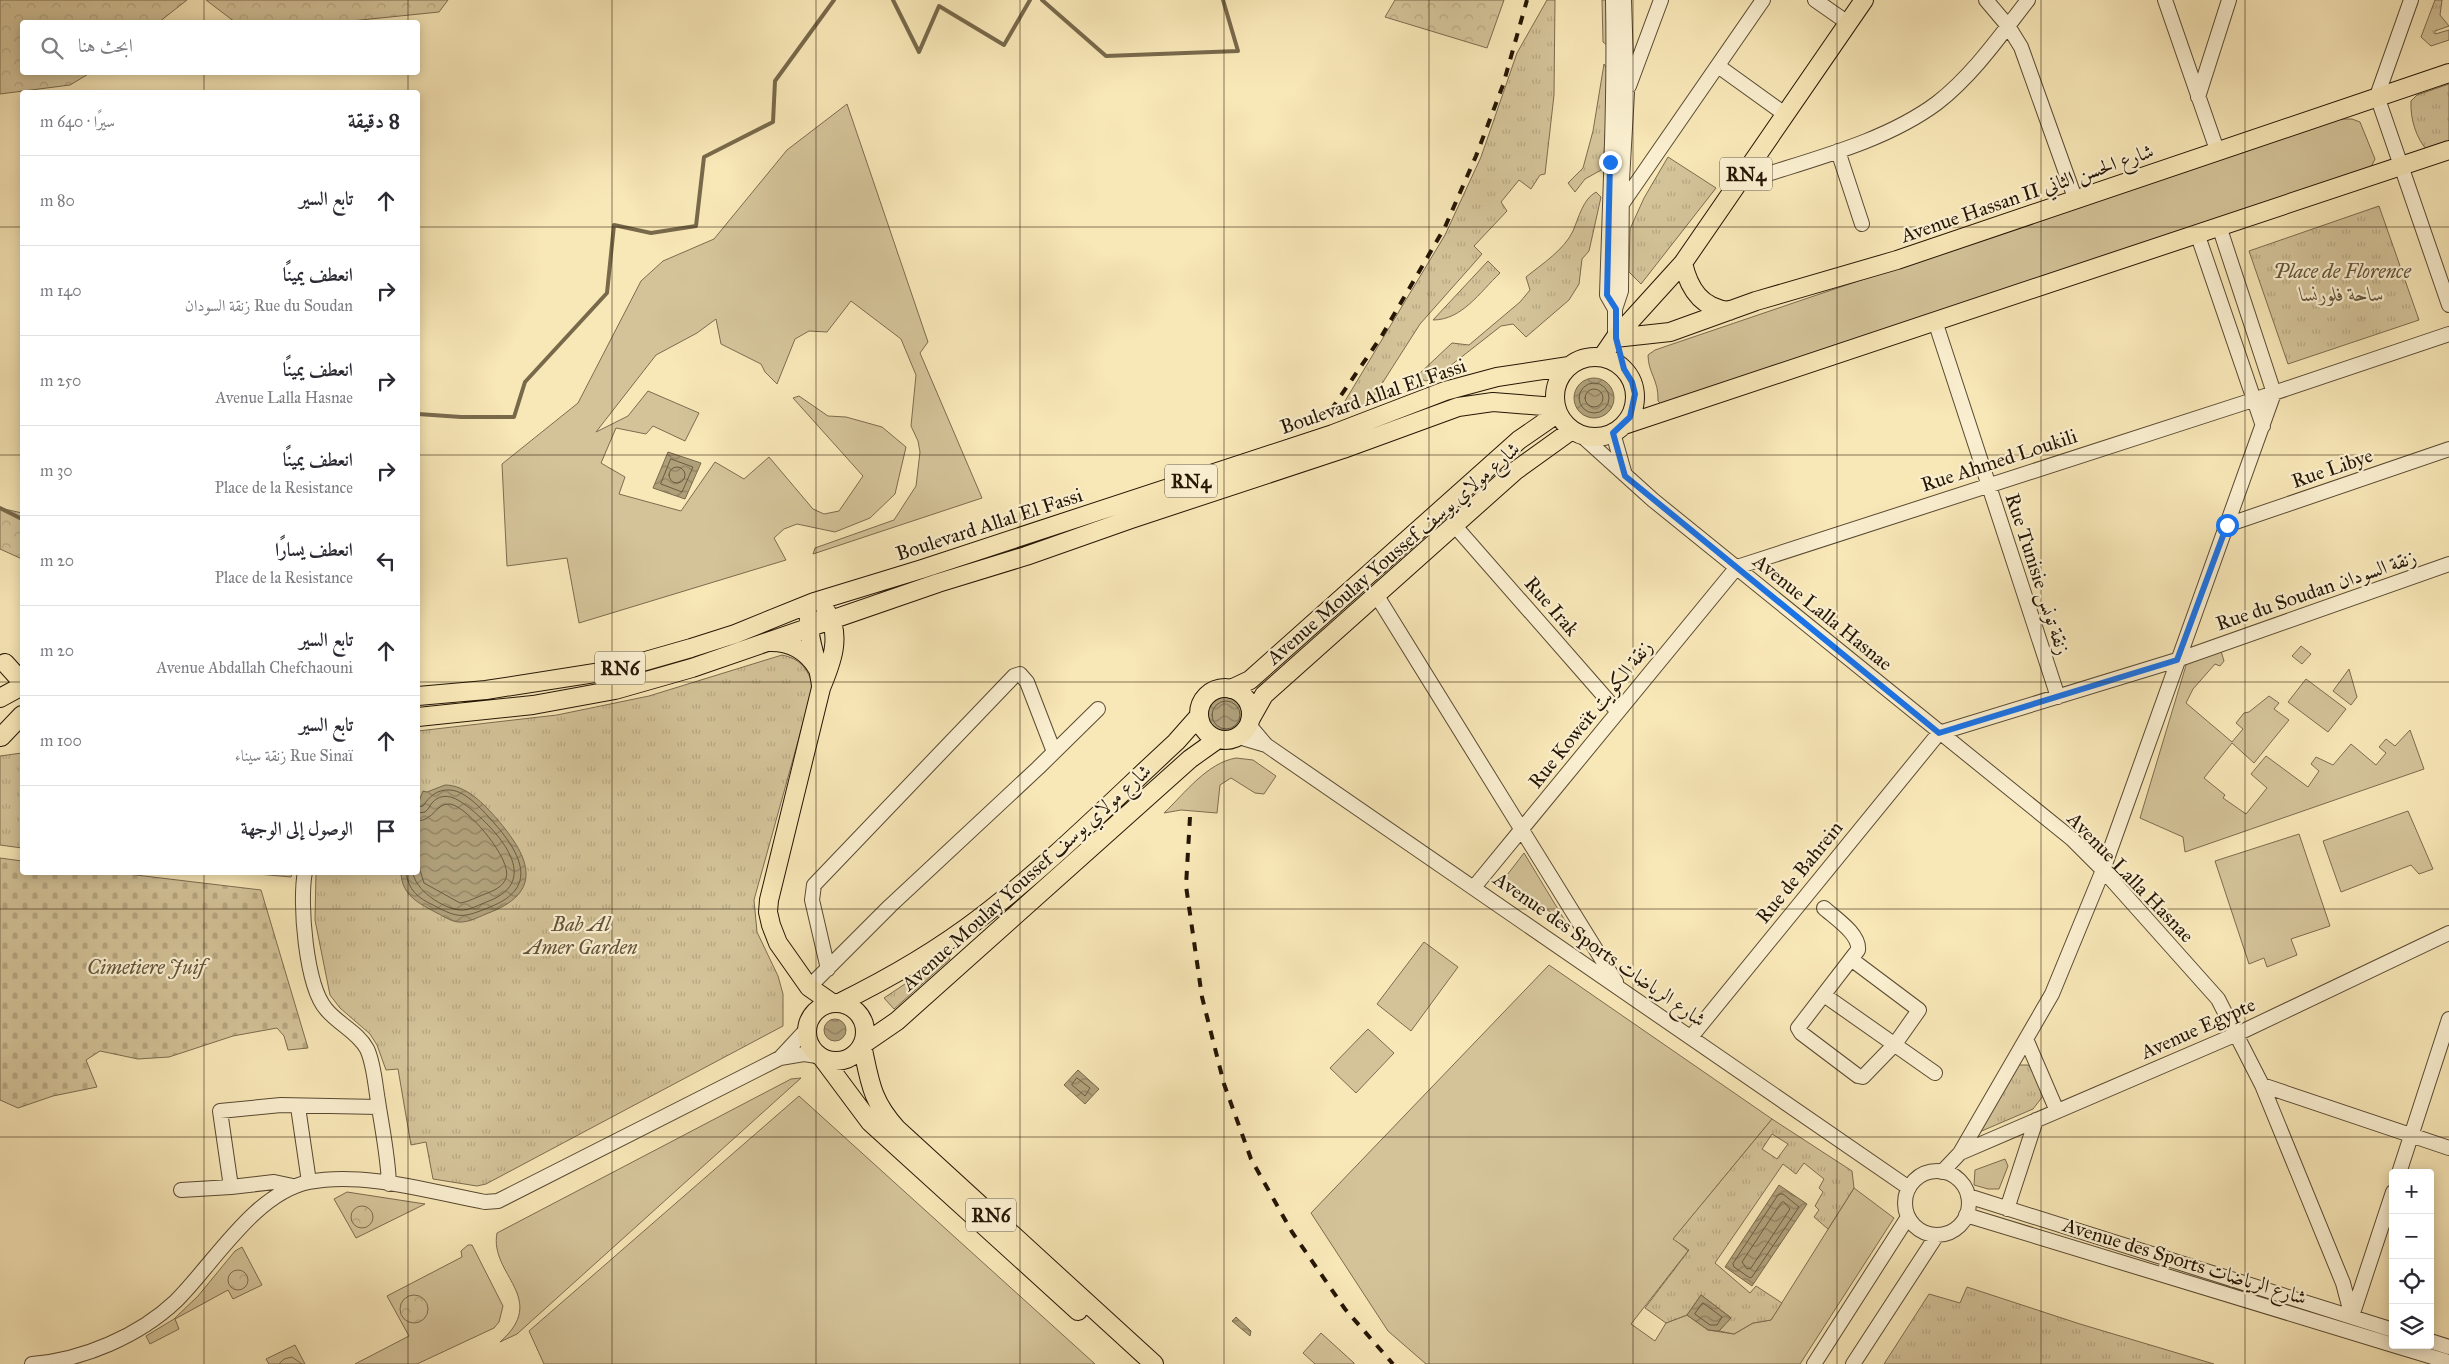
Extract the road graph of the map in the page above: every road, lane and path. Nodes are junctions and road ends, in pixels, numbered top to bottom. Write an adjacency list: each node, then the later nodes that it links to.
1 (1613, 0): 32 (street)
2 (1624, 0): 16 (street)
3 (1661, 0): 16 (street)
4 (1763, 0): 14 (street)
5 (1815, 0): 12 (street)
6 (1864, 0): 12 (main road, RN4)
7 (1986, 0): 13 (street)
8 (2028, 0): 13 (street)
9 (2165, 0): 18 (street)
10 (2229, 0): 18 (street)
11 (2411, 0): 17 (street)
12 (1848, 23): 19 (main road, RN4)
13 (2008, 26): 20 (street); 25 (street)
14 (1718, 66): 19 (street); 26 (street)
15 (2449, 73): 17 (main road, Avenue Hassan II شارع الحسن الثاني)
16 (1627, 93): 26 (street)
17 (2377, 96): 21 (main road, Avenue Hassan II شارع الحسن الثاني); 23 (street)
18 (2198, 97): 21 (street)
19 (1786, 115): 24 (main road, RN4)
20 (1838, 150): 24 (street); 27 (street)
21 (2217, 150): 25 (main road, Avenue Hassan II شارع الحسن الثاني)
22 (2449, 150): 23 (main road)
23 (2401, 166): 28 (main road); 31 (street)
24 (1740, 183): 30 (main road, RN4)
25 (2075, 198): 33 (main road, Avenue Hassan II شارع الحسن الثاني)
26 (1622, 204): 32 (street)
27 (1862, 224)
28 (2219, 226): 29 (main road); 40 (street)
29 (2197, 234): 34 (main road); 41 (street)
30 (1683, 263): 33 (main road); 36 (main road, RN4)
31 (2449, 305)
32 (1616, 309): 36 (street)
33 (1729, 311): 36 (main road, Avenue Hassan II شارع الحسن الثاني)
34 (1935, 321): 44 (main road); 48 (street, Rue Tunisie زنقة تونس)
35 (2449, 334): 40 (street, Rue Ahmed Loukili)
36 (1616, 338): 37 (main road, RN4); 39 (main road)
37 (1602, 357): 38 (main road, RN4); 39 (main road)
38 (1568, 366): 42 (main road); 54 (main road, Boulevard Allal El Fassi / RN4)
39 (1624, 369): 44 (main road)
40 (2274, 393): 41 (street, Rue Ahmed Loukili); 43 (street)
41 (2253, 400): 43 (street); 48 (street, Rue Ahmed Loukili)
42 (1557, 410): 45 (main road); 55 (main road, Boulevard Allal El Fassi / RN4); 61 (main road, Avenue Moulay Youssef شارع مولاي يوسف)
43 (2263, 426): 49 (street)
44 (1619, 429): 45 (main road); 47 (street)
45 (1577, 432): 47 (street, Avenue Lalla Hasnae); 50 (main road, Avenue Moulay Youssef شارع مولاي يوسف)
46 (2449, 449): 49 (street, Rue Libye)
47 (1625, 476): 52 (street, Avenue Lalla Hasnae)
48 (1987, 485): 52 (street, Rue Ahmed Loukili); 64 (street, Rue Tunisie زنقة تونس)
49 (2227, 525): 58 (street)
50 (1455, 526): 53 (main road, Avenue Moulay Youssef شارع مولاي يوسف); 66 (street, Rue Irak)
51 (2449, 564): 58 (street, Rue du Soudan زنقة السودان)
52 (1737, 567): 66 (street, Rue Koweït زنقة الكويت); 72 (street, Avenue Lalla Hasnae)
53 (1377, 596): 70 (main road, Avenue Moulay Youssef شارع مولاي يوسف); 76 (street)
54 (814, 602): 55 (main road); 56 (main road, RN6); 63 (main road, Boulevard Allal El Fassi / RN6)
55 (832, 620): 56 (main road, Boulevard Allal El Fassi / RN4); 60 (main road, RN6)
56 (809, 628): 57 (main road, Boulevard Allal El Fassi / RN6); 60 (main road, RN6)
57 (768, 642): 60 (main road); 69 (main road, Boulevard Allal El Fassi / RN6)
58 (2177, 660): 64 (street, Rue du Soudan زنقة السودان); 77 (street)
59 (9, 664): 62 (main road)
60 (820, 680): 84 (main road, RN6)
61 (1231, 689): 67 (main road); 70 (main road)
62 (10, 692)
63 (420, 696)
64 (2058, 697): 72 (street, Rue du Soudan زنقة السودان)
65 (1098, 709): 75 (street)
66 (1618, 712): 76 (street, Rue Koweït زنقة الكويت)
67 (1199, 716): 74 (main road); 87 (main road, Avenue Moulay Youssef شارع مولاي يوسف)
68 (20, 717): 73 (main road)
69 (420, 717)
70 (1246, 727): 74 (main road); 79 (street, Avenue des Sports شارع الرياضات)
71 (20, 732): 73 (main road)
72 (1939, 733): 77 (street, Avenue Lalla Hasnae); 91 (street, Rue de Bahrein)
73 (0, 736)
74 (1218, 739): 94 (main road, Avenue Moulay Youssef شارع مولاي يوسف)
75 (1054, 752): 83 (street); 83 (street)
76 (1521, 830): 79 (street, Rue Koweït زنقة الكويت); 85 (street)
77 (2103, 870): 90 (street, Avenue Lalla Hasnae); 92 (street)
78 (305, 875): 100 (street)
79 (1475, 886): 85 (street, Avenue des Sports شارع الرياضات)
80 (1824, 908): 82 (street)
81 (2449, 933): 90 (street, Avenue Egypte)
82 (1851, 959): 86 (street); 93 (street)
83 (828, 969): 84 (street)
84 (809, 987): 87 (main road, RN6); 89 (main road, RN6)
85 (1620, 989): 91 (street, Avenue des Sports شارع الرياضات)
86 (1824, 995): 93 (street); 93 (street)
87 (835, 1003): 89 (main road); 94 (main road, RN6)
88 (2449, 1018): 103 (street)
89 (807, 1025): 95 (main road, RN6); 96 (street)
90 (2237, 1034): 98 (street, Avenue Lalla Hasnae); 101 (street, Avenue Egypte)
91 (1690, 1037): 112 (street, Avenue des Sports شارع الرياضات)
92 (2026, 1039): 101 (street); 105 (street)
93 (1895, 1044): 97 (street)
94 (862, 1045): 95 (main road); 129 (main road, RN6)
95 (820, 1057): 96 (street); 128 (main road, RN6)
96 (780, 1058): 109 (street)
97 (1935, 1072)
98 (2262, 1085): 103 (street); 120 (street, Avenue Lalla Hasnae)
99 (298, 1107): 100 (street); 108 (street); 111 (street)
100 (379, 1107): 109 (street)
101 (2057, 1111): 102 (street, Avenue Egypte)
102 (2036, 1120): 105 (street, Avenue Egypte); 116 (street)
103 (2411, 1136): 104 (street); 106 (street)
104 (2449, 1148)
105 (1960, 1153): 107 (street)
106 (2400, 1169)
107 (1942, 1172): 112 (street); 114 (street)
108 (309, 1182): 109 (street); 110 (street)
109 (389, 1184)
110 (293, 1186): 111 (street); 127 (street)
111 (231, 1187): 113 (street)
112 (1909, 1188): 118 (street)
113 (181, 1190)
114 (1968, 1196): 116 (street, Avenue des Sports شارع الرياضات); 117 (street)
115 (2389, 1204): 120 (street)
116 (2007, 1209): 120 (street, Avenue des Sports شارع الرياضات)
117 (1966, 1216): 119 (street); 123 (street, Avenue des Sports شارع الرياضات)
118 (1908, 1217): 119 (street); 130 (street)
119 (1938, 1235): 131 (street)
120 (2352, 1317): 121 (street, Avenue des Sports شارع الرياضات)
121 (2389, 1329)
122 (2434, 1342): 124 (street)
123 (2389, 1344)
124 (2449, 1347)
125 (2406, 1349): 126 (street, Avenue des Sports شارع الرياضات)
126 (2449, 1362)
127 (32, 1364)
128 (1136, 1364)
129 (1154, 1364)
130 (1814, 1364)
131 (1853, 1364)

